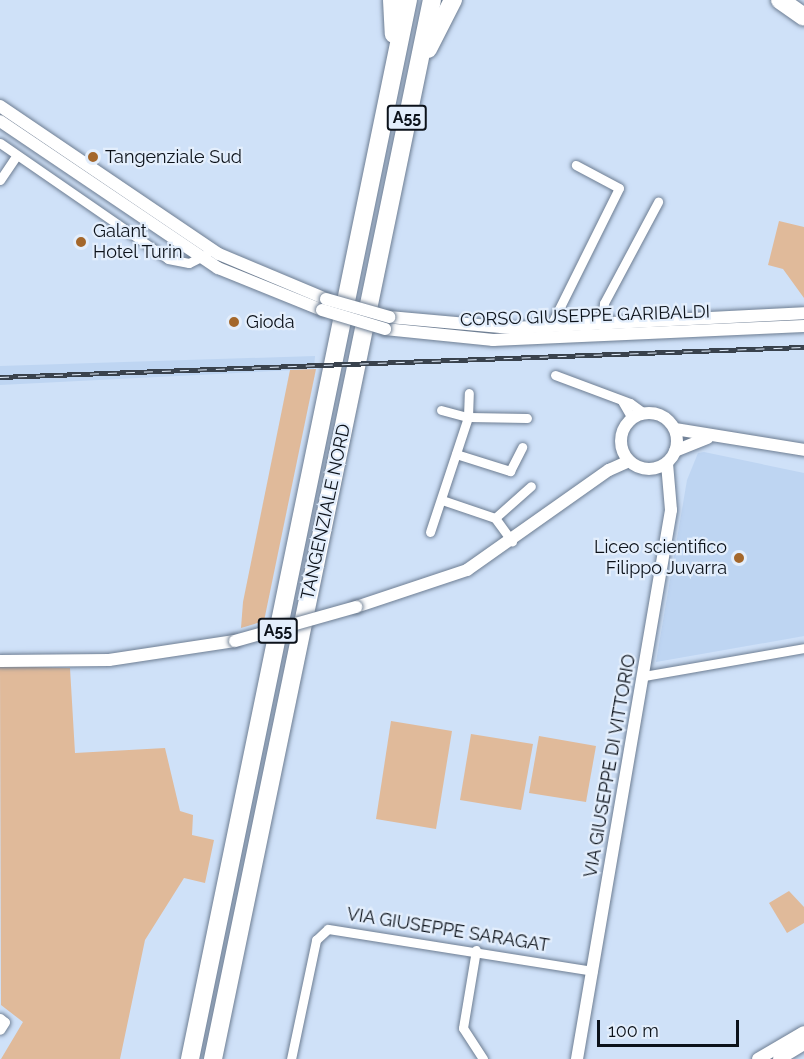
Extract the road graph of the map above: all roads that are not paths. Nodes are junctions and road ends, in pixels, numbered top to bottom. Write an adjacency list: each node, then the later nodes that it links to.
1 (392, 0): 8 (highway)
2 (408, 0): 8 (highway, TANGENZIALE NORD / A55)
3 (432, 0): 9 (highway, TANGENZIALE NORD / A55)
4 (453, 0): 9 (highway)
5 (781, 0): 6 (highway); 7 (highway)
6 (804, 11)
7 (804, 17)
8 (396, 59): 56 (highway, TANGENZIALE NORD / A55)
9 (417, 69): 57 (highway, TANGENZIALE NORD / A55)
10 (0, 106): 17 (street, CORSO GIUSEPPE GARIBALDI)
11 (0, 121): 17 (street, CORSO GIUSEPPE GARIBALDI)
12 (0, 143): 13 (street, CORSO GIUSEPPE GARIBALDI)
13 (17, 155): 15 (street); 17 (street, CORSO GIUSEPPE GARIBALDI)
14 (576, 165): 22 (street)
15 (0, 180)
16 (658, 202): 20 (street)
17 (207, 253): 19 (street, CORSO GIUSEPPE GARIBALDI, bridge)
18 (804, 312): 20 (street, CORSO GIUSEPPE GARIBALDI)
19 (387, 323): 21 (street, CORSO GIUSEPPE GARIBALDI); 22 (street, CORSO GIUSEPPE GARIBALDI)
20 (601, 325): 22 (street, CORSO GIUSEPPE GARIBALDI)
21 (804, 326)
22 (550, 327)
23 (555, 375): 25 (street)
24 (469, 393): 28 (street)
25 (622, 401): 27 (street); 30 (street)
26 (441, 410): 28 (street)
27 (645, 413): 30 (street); 31 (street)
28 (468, 417): 29 (street); 36 (street)
29 (527, 418)
30 (632, 418): 37 (street)
31 (675, 429): 32 (street); 35 (street)
32 (711, 436): 34 (street); 35 (street)
33 (522, 447): 36 (street)
34 (804, 450)
35 (675, 451): 38 (street)
36 (456, 454): 42 (street)
37 (626, 456): 39 (street); 45 (street)
38 (667, 463): 39 (street); 40 (street, VIA GIUSEPPE DI VITTORIO)
39 (652, 469): 40 (street)
40 (667, 485): 48 (street, VIA GIUSEPPE DI VITTORIO)
41 (531, 486): 43 (street)
42 (442, 500): 43 (street); 44 (street)
43 (495, 518): 45 (street)
44 (430, 532)
45 (512, 542): 47 (street, bridge)
46 (804, 648): 48 (street)
47 (0, 661)
48 (644, 676): 50 (street, VIA GIUSEPPE DI VITTORIO)
49 (476, 950): 50 (street, VIA GIUSEPPE SARAGAT); 58 (street, VIA GIUSEPPE SARAGAT); 59 (street)
50 (593, 971): 55 (street, VIA GIUSEPPE DI VITTORIO)
51 (0, 1018): 52 (street)
52 (0, 1030)
53 (804, 1032): 60 (street)
54 (804, 1044): 61 (street)
55 (578, 1057)
56 (190, 1059)
57 (213, 1059)
58 (291, 1059)
59 (483, 1059)
60 (758, 1059)
61 (779, 1059)

